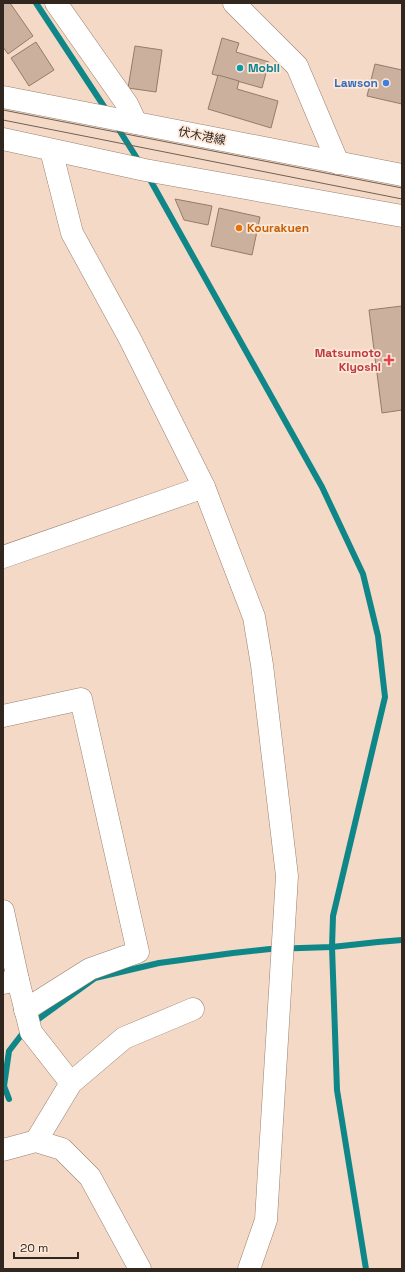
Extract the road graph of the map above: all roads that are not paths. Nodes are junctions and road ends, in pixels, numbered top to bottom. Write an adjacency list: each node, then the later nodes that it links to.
1 (56, 3): 4 (street)
2 (234, 3): 7 (street)
3 (3, 97): 4 (street, 伏木港線)
4 (136, 123): 7 (street, 伏木港線)
5 (3, 139): 6 (street)
6 (51, 150): 9 (street); 10 (street)
7 (338, 163): 8 (street, 伏木港線)
8 (402, 175)
9 (402, 216)
10 (204, 487): 11 (street); 21 (street)
11 (3, 557)
12 (3, 716): 16 (street)
13 (3, 911): 14 (street)
14 (10, 981): 16 (street)
15 (193, 1009): 17 (street)
16 (26, 1010): 17 (street)
17 (71, 1083): 18 (street)
18 (36, 1141): 19 (street); 20 (street)
19 (3, 1150)
20 (140, 1269)
21 (249, 1269)

